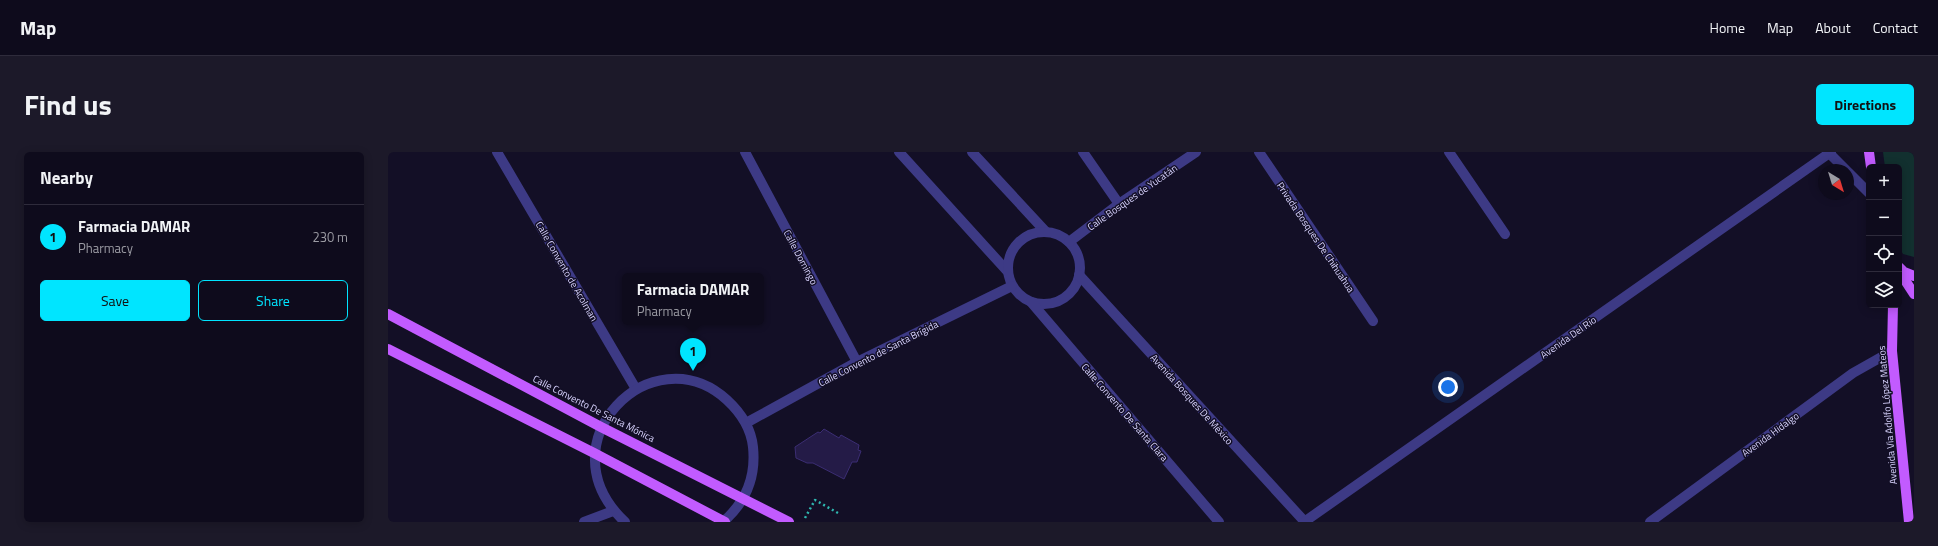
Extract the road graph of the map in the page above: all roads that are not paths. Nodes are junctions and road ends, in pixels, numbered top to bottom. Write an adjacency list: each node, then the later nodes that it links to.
1 (497, 152): 33 (street, Calle Convento de Acolman)
2 (744, 152): 32 (street, Calle Domingo)
3 (899, 152): 20 (street)
4 (972, 152): 16 (street)
5 (1082, 152): 15 (street)
6 (1196, 152): 15 (street, Calle Bosques de Yucatán)
7 (1259, 152): 29 (street, Privada Bosques De Chihuahua)
8 (1449, 152): 17 (street)
9 (1830, 152): 11 (street); 44 (street, Avenida Del Río)
10 (1869, 152): 12 (main road)
11 (1841, 164)
12 (1871, 164)
13 (1854, 178): 14 (street)
14 (1866, 190)
15 (1119, 204): 18 (street, Calle Bosques de Yucatán)
16 (1046, 232): 18 (street); 20 (street)
17 (1505, 234)
18 (1069, 242): 22 (street)
19 (1902, 270): 23 (main road)
20 (1008, 272): 24 (street)
21 (1900, 272): 25 (main road)
22 (1079, 275): 26 (street); 44 (street, Avenida Bosques De México)
23 (1914, 276)
24 (1012, 286): 26 (street); 32 (street, Calle Convento de Santa Brígida)
25 (1914, 294)
26 (1032, 302): 43 (street, Calle Convento De Santa Clara)
27 (1893, 308): 31 (main road, Avenida Via Adolfo López Mateos)
28 (388, 314): 35 (main road, Calle Convento De Santa Mónica)
29 (1373, 321)
30 (388, 349): 36 (main road)
31 (1892, 351): 45 (street, Avenida Hidalgo); 46 (main road, Avenida Via Adolfo López Mateos)
32 (857, 362): 34 (street, Calle Convento de Santa Brígida)
33 (636, 389): 34 (street); 35 (street)
34 (746, 423): 37 (street)
35 (602, 426): 36 (street); 37 (main road, Calle Convento De Santa Mónica)
36 (594, 453): 38 (street); 41 (main road)
37 (744, 498): 41 (street); 42 (main road, Calle Convento De Santa Mónica)
38 (613, 511): 39 (street); 40 (street)
39 (584, 522)
40 (624, 522)
41 (724, 522)
42 (789, 522)
43 (1219, 522)
44 (1304, 522)
45 (1650, 522)
46 (1909, 522)

